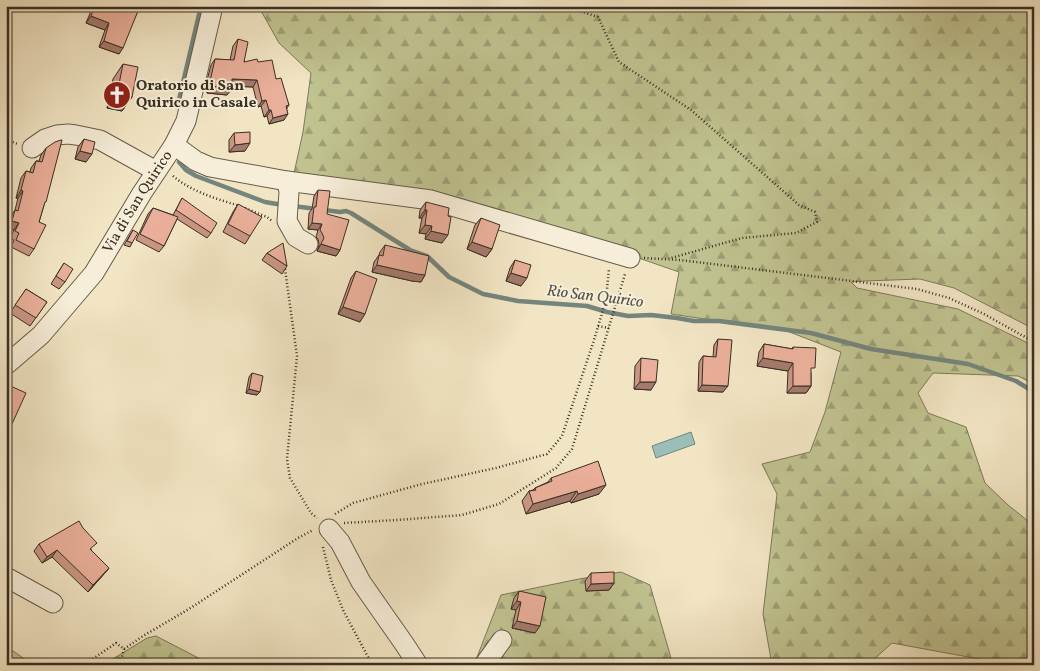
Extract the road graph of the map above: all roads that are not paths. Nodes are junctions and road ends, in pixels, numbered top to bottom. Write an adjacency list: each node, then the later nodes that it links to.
1 (214, 6): 2 (street, Via di San Quirico)
2 (174, 144): 4 (street, Via di San Quirico); 5 (street)
3 (32, 148): 4 (street)
4 (158, 168): 8 (street, Via di San Quirico)
5 (288, 195): 6 (street); 7 (street)
6 (308, 244)
7 (630, 258)
8 (6, 365)
9 (327, 523): 13 (street)
10 (6, 577): 11 (street)
11 (53, 603)
12 (502, 640): 14 (street)
13 (418, 665)
14 (484, 665)

